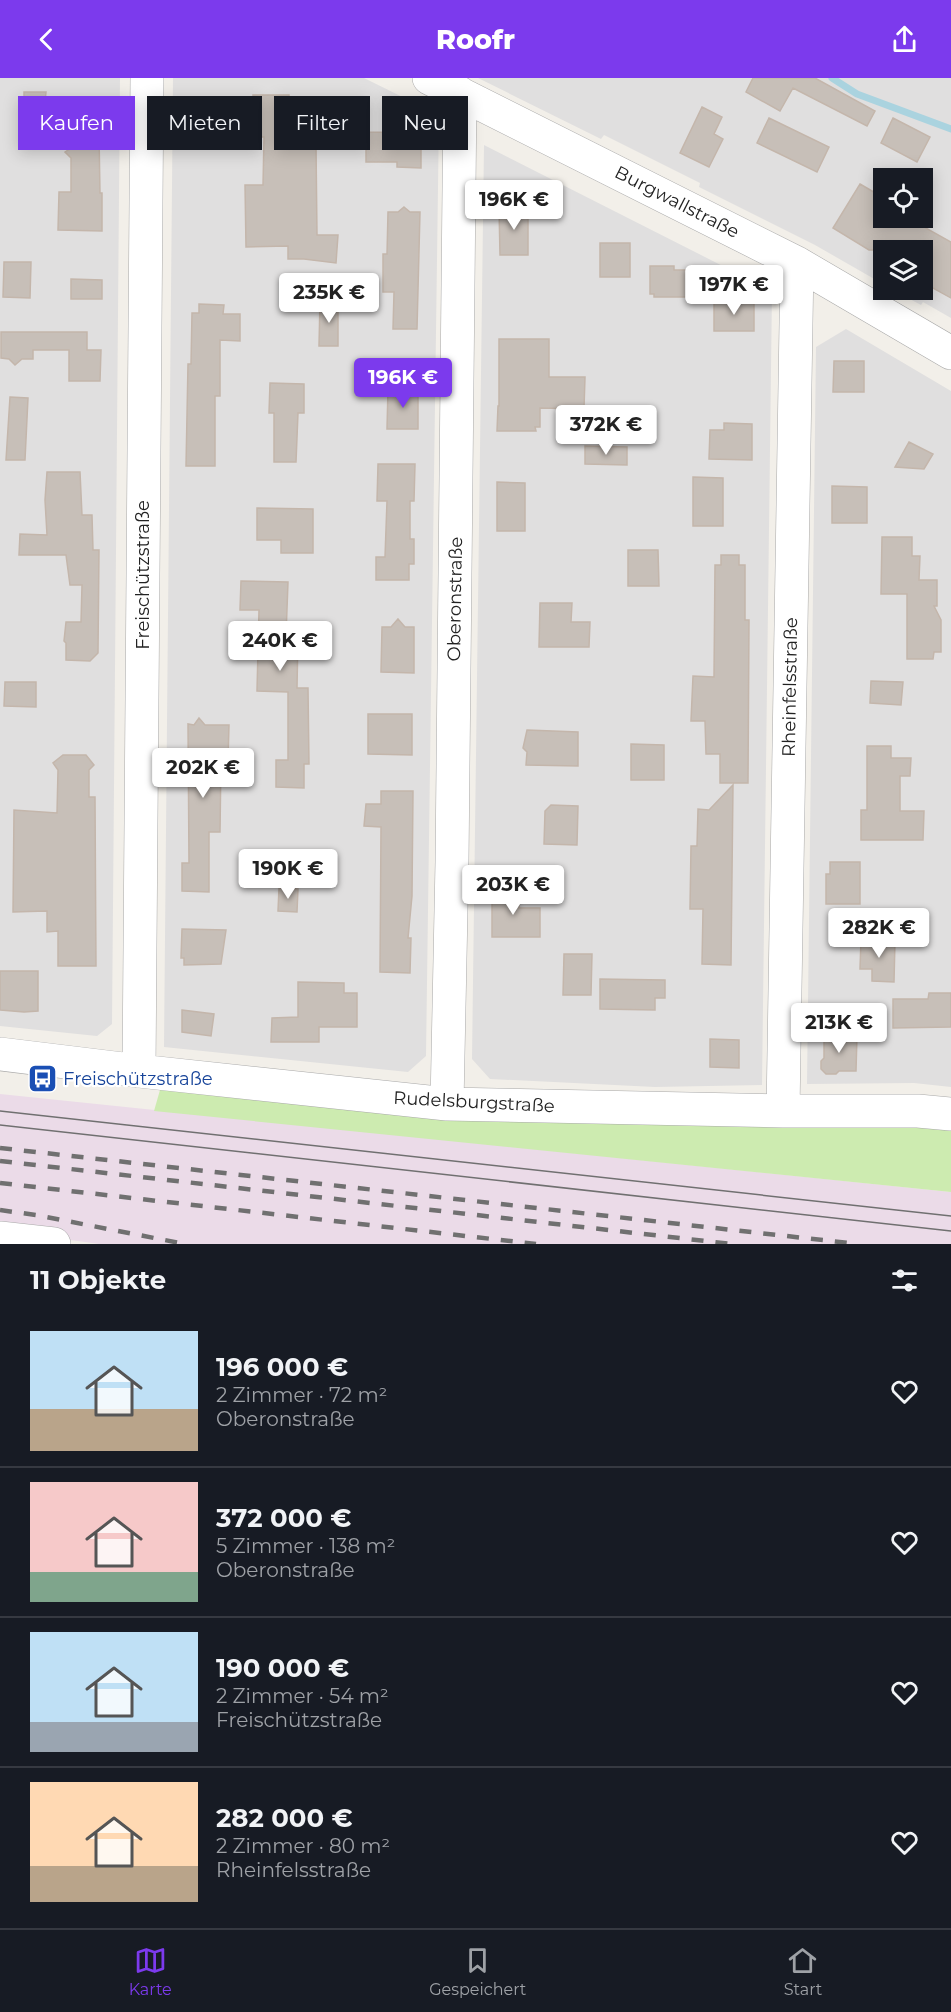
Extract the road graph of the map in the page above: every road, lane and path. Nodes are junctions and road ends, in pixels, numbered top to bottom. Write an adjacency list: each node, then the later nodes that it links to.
1 (147, 78): 7 (street, Freischützstraße)
2 (429, 78): 3 (street, Burgwallstraße)
3 (460, 93): 4 (street, Burgwallstraße); 8 (street, Oberonstraße)
4 (797, 263): 5 (street, Burgwallstraße); 9 (street, Rheinfelsstraße)
5 (951, 353)
6 (0, 1054): 7 (street, Rudelsburgstraße)
7 (139, 1071): 8 (street, Rudelsburgstraße)
8 (447, 1104): 9 (street, Rudelsburgstraße)
9 (783, 1112): 10 (street, Rudelsburgstraße)
10 (951, 1114)
11 (0, 1238): 12 (street)
12 (54, 1244)

